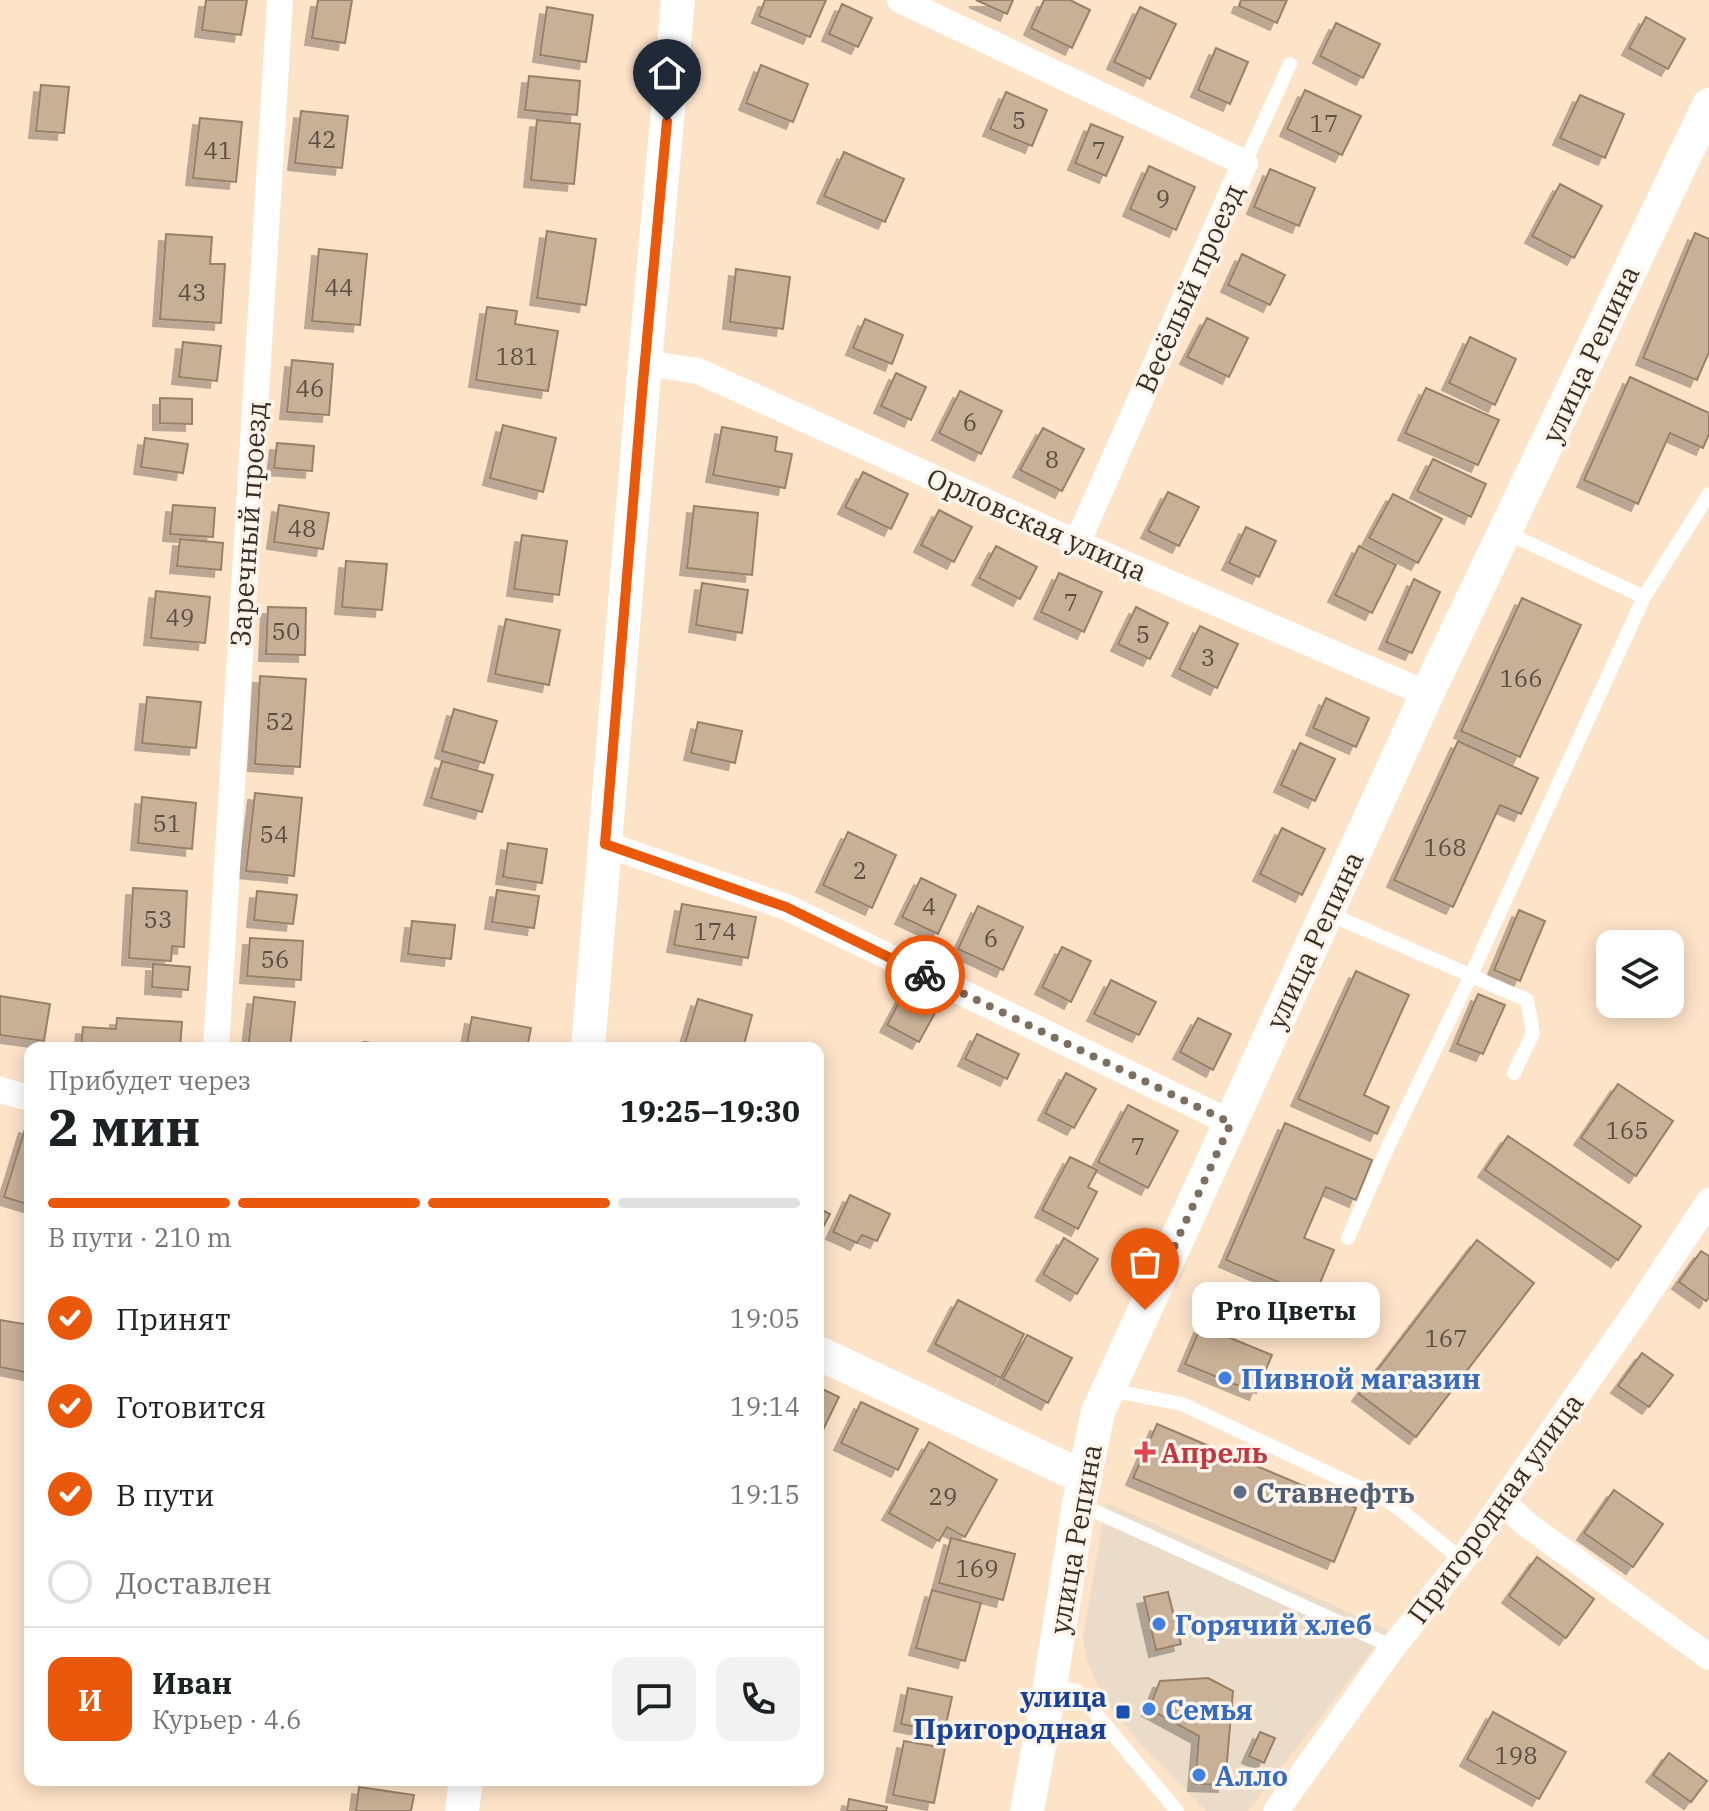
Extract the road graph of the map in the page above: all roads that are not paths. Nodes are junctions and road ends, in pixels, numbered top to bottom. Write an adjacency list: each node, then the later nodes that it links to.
1 (280, 0): 16 (street, Заречный проезд)
2 (678, 0): 7 (street)
3 (900, 0): 6 (street, Весёлый проезд)
4 (1290, 64): 6 (lane)
5 (1709, 105): 9 (street, улица Репина)
6 (1245, 163): 10 (street, Весёлый проезд)
7 (645, 363): 10 (street, Орловская улица); 13 (street)
8 (1709, 494): 11 (lane)
9 (1505, 532): 11 (lane); 12 (street, улица Репина)
10 (1077, 543): 12 (street, Орловская улица)
11 (1644, 597): 15 (lane)
12 (1427, 694): 14 (street, улица Репина)
13 (605, 844): 17 (street); 21 (street)
14 (1327, 913): 15 (lane); 21 (street, улица Репина)
15 (1471, 975): 18 (lane); 23 (lane)
16 (216, 1042)
17 (588, 1042)
18 (1514, 1073)
19 (0, 1090): 20 (street)
20 (24, 1096)
21 (1231, 1123): 25 (street, улица Репина)
22 (1709, 1201): 27 (street, Пригородная улица)
23 (1348, 1238)
24 (824, 1356): 26 (street)
25 (1109, 1390): 26 (street, улица Репина); 28 (lane)
26 (1082, 1491): 29 (lane); 31 (street, улица Репина)
27 (1503, 1502): 28 (street, Пригородная улица); 30 (street)
28 (1462, 1560): 29 (street, Пригородная улица)
29 (1393, 1647): 36 (street, Пригородная улица)
30 (1709, 1657)
31 (1050, 1686): 34 (street, улица Репина); 35 (lane)
32 (465, 1786): 33 (street)
33 (462, 1811)
34 (1027, 1811)
35 (1177, 1811)
36 (1276, 1811)

